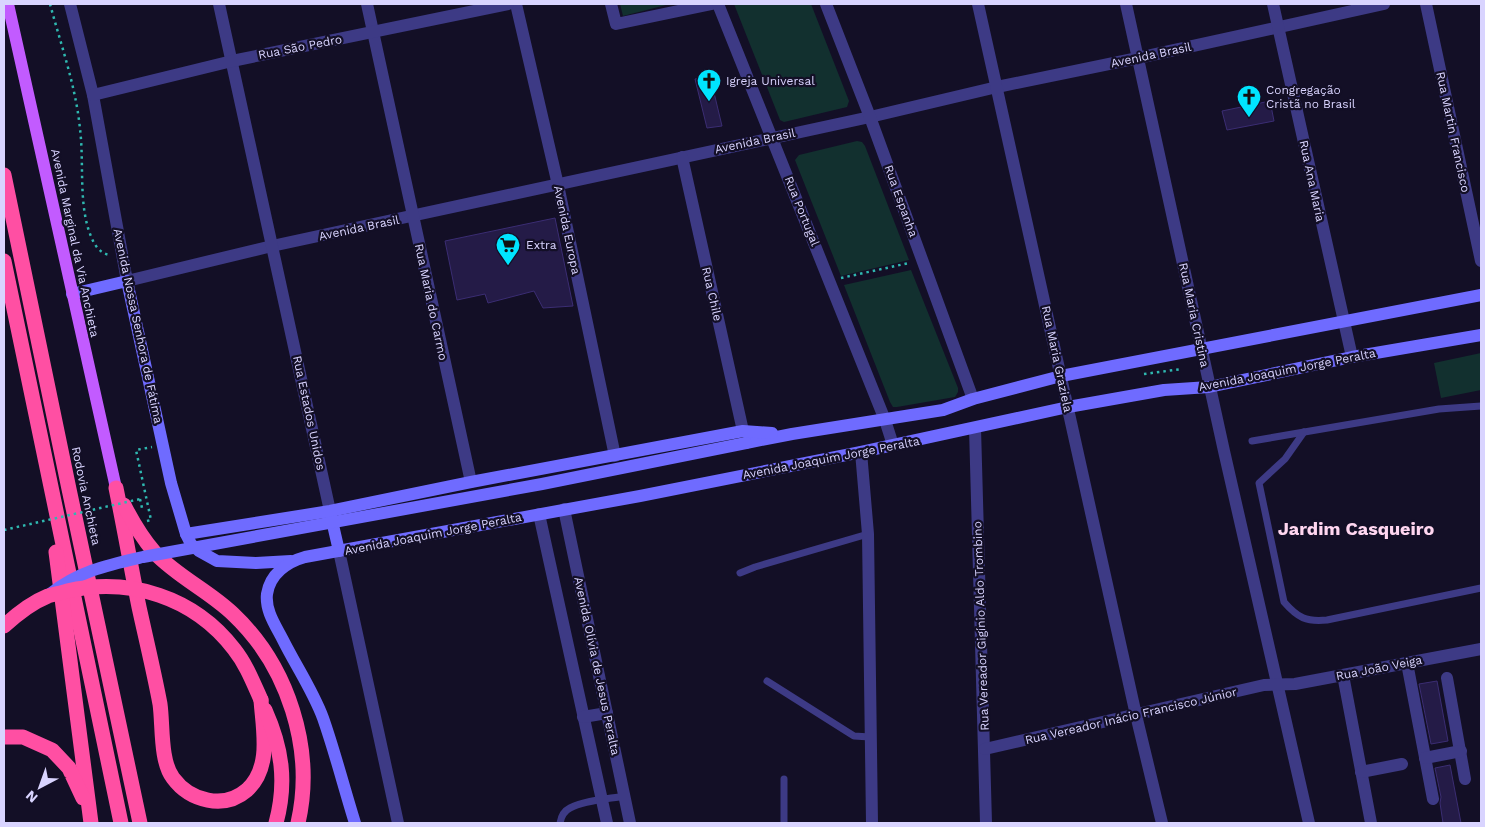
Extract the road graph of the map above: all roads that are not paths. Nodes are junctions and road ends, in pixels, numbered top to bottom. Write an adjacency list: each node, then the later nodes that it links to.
1 (8, 4): 32 (main road, Avenida Marginal da Via Anchieta)
2 (70, 4): 21 (street, Avenida Nossa Senhora de Fátima)
3 (219, 4): 19 (street, Rua Estados Unidos)
4 (367, 4): 17 (street, Rua Maria do Carmo)
5 (508, 4): 17 (street, Rua São Pedro)
6 (516, 4): 26 (street, Avenida Europa)
7 (611, 4): 8 (street)
8 (712, 4)
9 (718, 4): 23 (street, Rua Portugal)
10 (826, 4): 22 (street, Rua Espanha)
11 (978, 4): 20 (street, Rua Maria Graziela)
12 (1126, 4): 18 (street, Rua Maria Cristina)
13 (1273, 4): 16 (street, Rua Ana Maria)
14 (1384, 4): 16 (street, Avenida Brasil)
15 (1426, 4): 30 (street, Rua Martin Francisco)
16 (1278, 27): 18 (street, Avenida Brasil); 34 (street, Rua Ana Maria)
17 (374, 32): 19 (street, Rua São Pedro); 27 (street, Rua Maria do Carmo)
18 (1138, 58): 20 (street, Avenida Brasil); 36 (street, Rua Maria Cristina)
19 (232, 61): 21 (street, Rua São Pedro); 28 (street, Rua Estados Unidos)
20 (997, 87): 22 (street, Avenida Brasil); 38 (street, Rua Maria Graziela)
21 (93, 95): 31 (street, Avenida Nossa Senhora de Fátima)
22 (870, 116): 23 (street, Avenida Brasil); 40 (street, Rua Espanha)
23 (773, 137): 24 (street, Avenida Brasil); 43 (street, Rua Portugal)
24 (682, 157): 26 (street, Avenida Brasil); 46 (street, Rua Chile)
25 (4, 176): 89 (highway, Rodovia Anchieta)
26 (558, 185): 27 (street, Avenida Brasil); 50 (street, Avenida Europa)
27 (413, 217): 28 (street, Avenida Brasil); 51 (street, Rua Maria do Carmo)
28 (272, 246): 31 (street, Avenida Brasil); 55 (street, Rua Estados Unidos)
29 (4, 261): 52 (highway)
30 (1481, 261)
31 (127, 281): 32 (street); 57 (street, Avenida Nossa Senhora de Fátima)
32 (72, 294): 53 (main road, Avenida Marginal da Via Anchieta)
33 (1481, 295): 34 (street)
34 (1343, 322): 36 (street); 37 (street, Rua Ana Maria)
35 (1481, 335): 37 (street, Avenida Joaquim Jorge Peralta)
36 (1201, 349): 38 (street); 39 (street, Rua Maria Cristina)
37 (1352, 358): 39 (street, Avenida Joaquim Jorge Peralta)
38 (1061, 376): 40 (street); 42 (street, Rua Maria Graziela)
39 (1209, 387): 42 (street, Avenida Joaquim Jorge Peralta); 70 (street, Rua Maria Cristina)
40 (974, 399): 43 (street)
41 (1481, 406): 45 (lane)
42 (1068, 407): 44 (street, Avenida Joaquim Jorge Peralta); 73 (street, Rua Maria Graziela)
43 (885, 420): 46 (street); 48 (street, Rua Portugal)
44 (975, 428): 48 (street, Avenida Joaquim Jorge Peralta); 77 (street, Rua Vereador Gigínio Aldo Trombino)
45 (1304, 432): 47 (lane); 62 (lane)
46 (744, 437): 50 (street); 63 (street, bridge)
47 (1252, 441)
48 (893, 445): 49 (street, Avenida Joaquim Jorge Peralta)
49 (861, 452): 54 (street, Avenida Joaquim Jorge Peralta); 58 (street)
50 (614, 456): 51 (street)
51 (471, 482): 55 (street)
52 (51, 486): 87 (highway); 88 (highway)
53 (116, 488): 71 (highway); 91 (highway)
54 (564, 509): 56 (street, Avenida Joaquim Jorge Peralta); 72 (street, Avenida Olívia de Jesus Peralta)
55 (330, 511): 57 (street); 59 (street, Rua Estados Unidos)
56 (539, 514): 59 (street, Avenida Joaquim Jorge Peralta); 74 (street, Avenida Olívia de Jesus Peralta)
57 (186, 534): 60 (street, Avenida Nossa Senhora de Fátima)
58 (868, 534): 61 (lane); 76 (street)
59 (339, 551): 60 (street, Avenida Joaquim Jorge Peralta); 93 (street, Rua Estados Unidos)
60 (291, 561): 92 (street)
61 (740, 573)
62 (1481, 588)
63 (47, 596): 64 (highway, bridge); 71 (highway, bridge)
64 (4, 626)
65 (1481, 649): 66 (street, Rua João Veiga)
66 (1407, 663): 67 (street, Rua João Veiga); 79 (street)
67 (1343, 675): 70 (street, Rua João Veiga); 81 (street)
68 (1447, 678): 78 (street)
69 (767, 681): 76 (lane)
70 (1277, 684): 73 (street, Rua Vereador Inácio Francisco Júnior); 101 (street, Rua Maria Cristina)
71 (261, 700): 90 (highway)
72 (607, 712): 74 (street); 84 (street, Avenida Olívia de Jesus Peralta)
73 (1136, 715): 77 (street, Rua Vereador Inácio Francisco Júnior); 100 (street, Rua Maria Graziela)
74 (583, 717): 86 (street, Avenida Olívia de Jesus Peralta)
75 (4, 737): 87 (highway)
76 (870, 737): 98 (street)
77 (985, 749): 99 (street, Rua Vereador Gigínio Aldo Trombino)
78 (1460, 752): 79 (street); 83 (street)
79 (1425, 758): 85 (street)
80 (1402, 764): 81 (street)
81 (1361, 772): 102 (street)
82 (784, 779): 97 (lane)
83 (1465, 779)
84 (625, 796): 86 (lane); 96 (street, Avenida Olívia de Jesus Peralta)
85 (1433, 799)
86 (601, 800): 94 (lane); 95 (street, Avenida Olívia de Jesus Peralta)
87 (90, 817)
88 (122, 823)
89 (140, 823)
90 (276, 823)
91 (298, 823)
92 (355, 823)
93 (398, 823)
94 (560, 823)
95 (607, 823)
96 (630, 823)
97 (784, 823)
98 (872, 823)
99 (986, 823)
100 (1162, 823)
101 (1308, 823)
102 (1371, 823)

